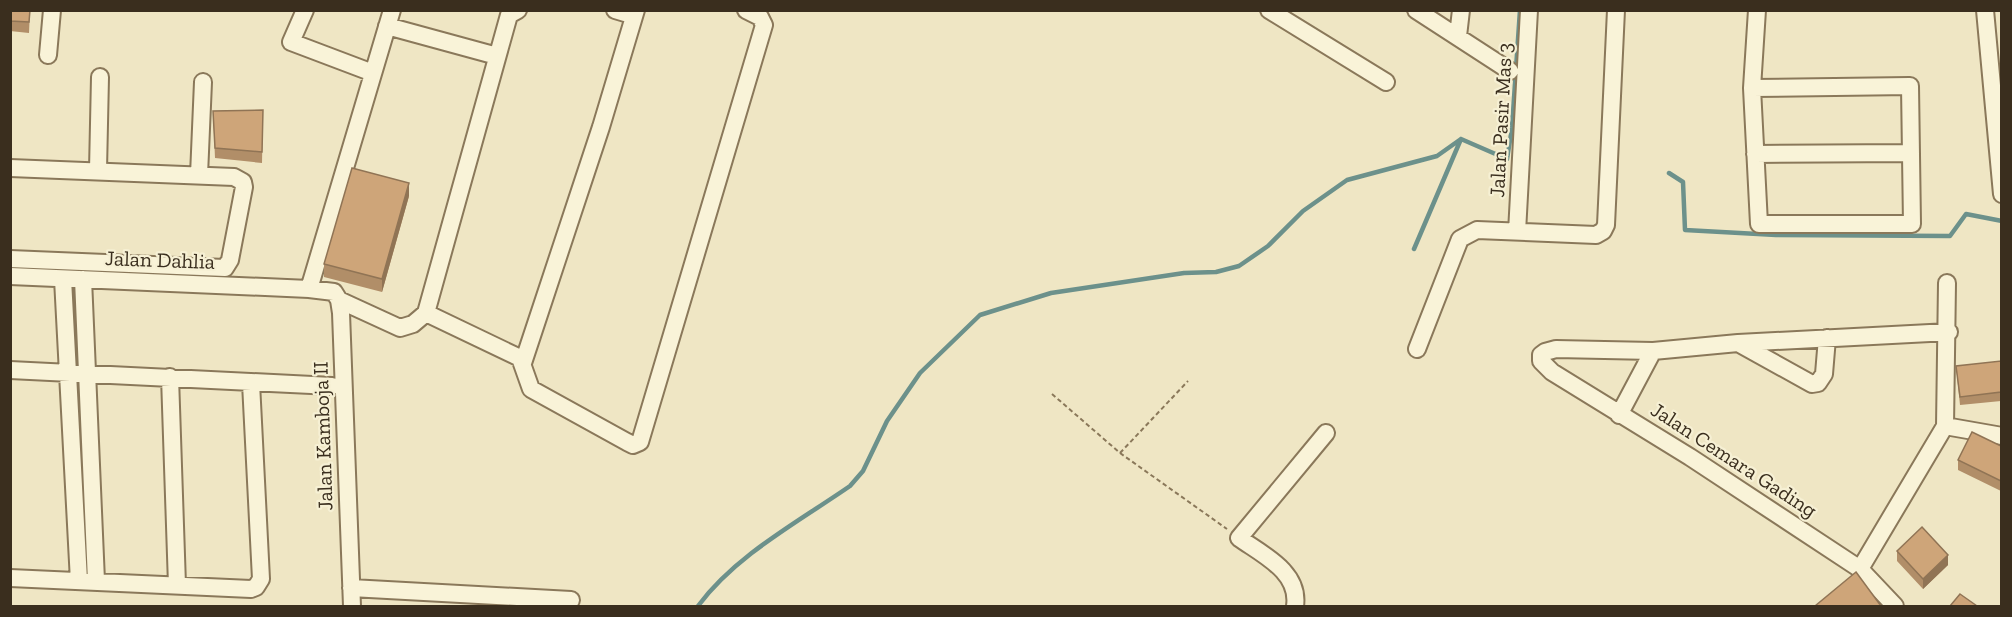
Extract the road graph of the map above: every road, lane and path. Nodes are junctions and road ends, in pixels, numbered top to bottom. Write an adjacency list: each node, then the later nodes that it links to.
1 (52, 10): 17 (street)
2 (305, 10): 20 (street)
3 (518, 10): 18 (street)
4 (615, 10): 5 (street)
5 (630, 10)
6 (636, 10): 45 (street)
7 (746, 10): 45 (street)
8 (1269, 10): 23 (street)
9 (1416, 10): 16 (street)
10 (1461, 10): 16 (street)
11 (1529, 10): 31 (street, Jalan Pasir Mas 3)
12 (1616, 10): 31 (street)
13 (1756, 10): 24 (street)
14 (1985, 10): 30 (street)
15 (390, 18): 18 (street); 20 (street)
16 (1458, 36): 19 (street)
17 (48, 55)
18 (497, 57): 39 (street)
19 (1510, 71)
20 (374, 73): 37 (street)
21 (100, 77): 28 (street)
22 (202, 82): 29 (street)
23 (1386, 82)
24 (1752, 88): 25 (street); 26 (street)
25 (1911, 153): 26 (street); 26 (street)
26 (1755, 154)
27 (10, 168): 28 (street)
28 (98, 170): 29 (street)
29 (199, 175): 32 (street)
30 (2001, 194)
31 (1517, 232): 43 (street)
32 (10, 259)
33 (10, 276): 34 (street, Jalan Dahlia)
34 (63, 279): 35 (street, Jalan Dahlia); 47 (street)
35 (83, 279): 37 (street, Jalan Dahlia); 48 (street)
36 (1947, 283): 40 (street)
37 (309, 289): 38 (street)
38 (339, 300): 39 (street); 64 (street, Jalan Kamboja II)
39 (426, 313): 45 (street)
40 (1949, 332): 41 (street); 55 (street)
41 (1827, 338): 42 (street); 42 (street)
42 (1738, 343): 44 (street)
43 (1417, 349)
44 (1653, 351): 54 (street); 54 (street, Jalan Cemara Gading)
45 (523, 363)
46 (10, 370): 47 (street)
47 (67, 372): 48 (street); 62 (street)
48 (85, 372): 49 (street); 62 (street)
49 (170, 377): 51 (street); 63 (street)
50 (1188, 381): 58 (path)
51 (251, 383): 52 (street); 63 (street)
52 (332, 386)
53 (1052, 394): 58 (path)
54 (1619, 415): 60 (street, Jalan Cemara Gading)
55 (1945, 426): 57 (street); 60 (street)
56 (1326, 433): 59 (street)
57 (2001, 436)
58 (1120, 453): 59 (path)
59 (1239, 538): 67 (street)
60 (1860, 569): 68 (street, Jalan Cemara Gading)
61 (10, 578): 62 (street)
62 (88, 581): 63 (street)
63 (177, 585)
64 (351, 588): 65 (street); 66 (street, Jalan Kamboja II)
65 (571, 600)
66 (352, 606)
67 (1295, 606)
68 (1895, 606)

